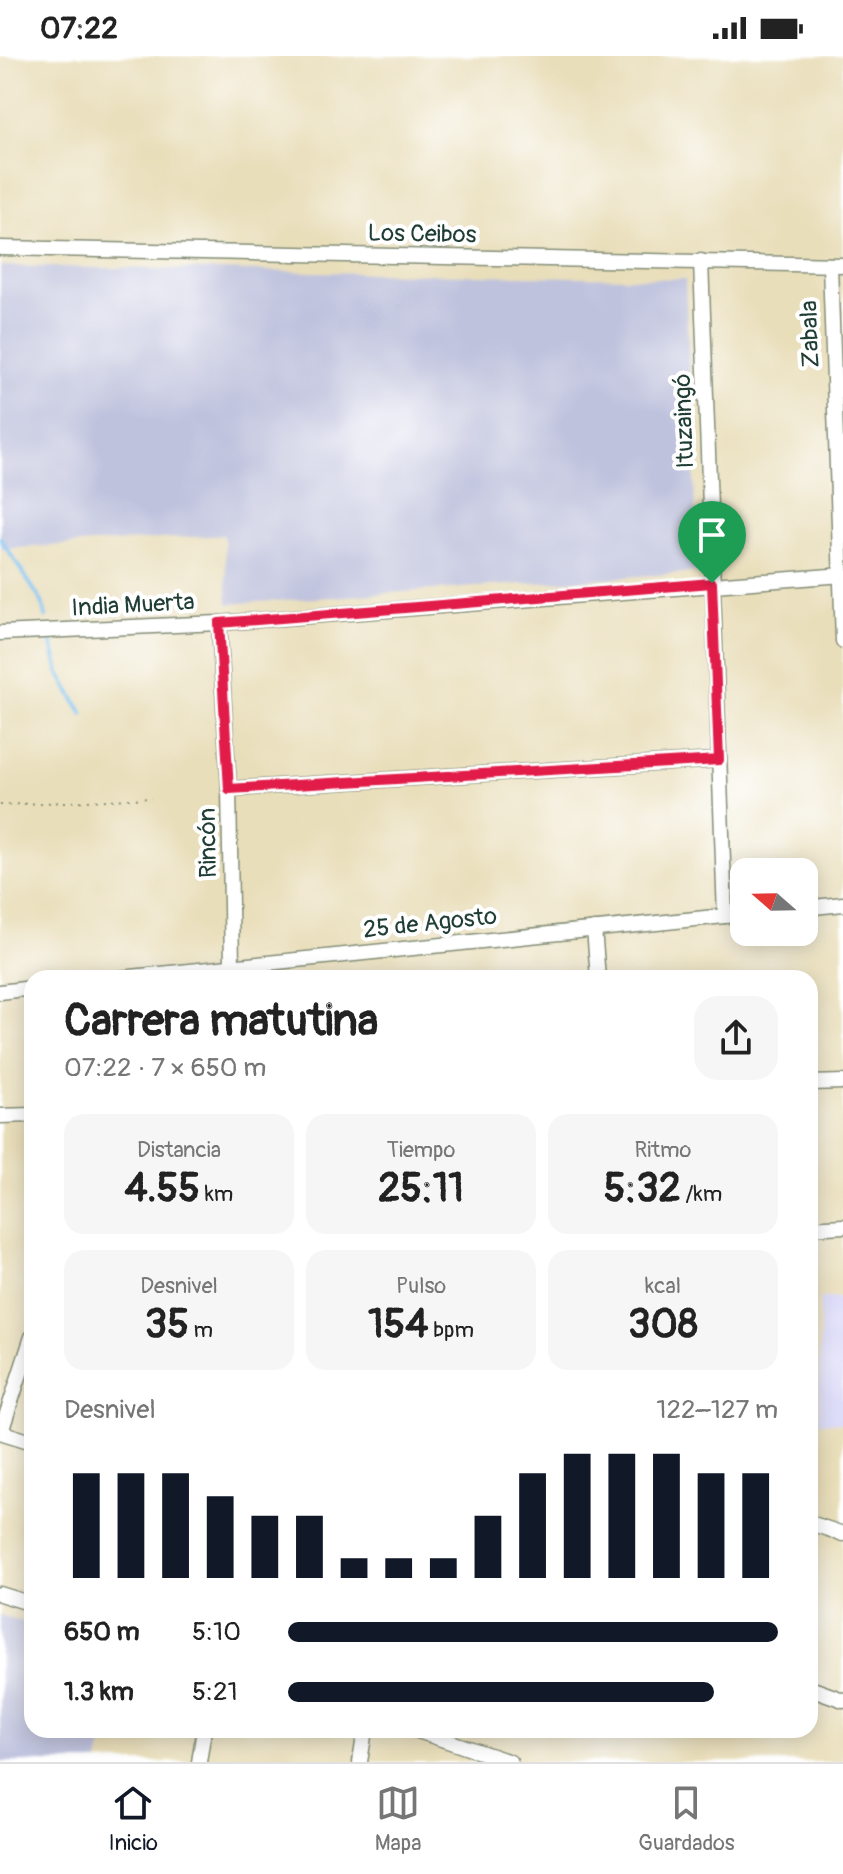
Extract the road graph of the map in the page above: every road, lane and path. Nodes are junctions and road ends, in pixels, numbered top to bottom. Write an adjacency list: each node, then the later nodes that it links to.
1 (0, 248): 2 (street, Los Ceibos)
2 (701, 261): 3 (street, Los Ceibos); 5 (street, Ituzaingó)
3 (836, 265): 4 (street, Zabala)
4 (842, 575): 5 (street, India Muerta); 8 (street, Zabala)
5 (712, 583): 6 (street, India Muerta); 9 (street, Ituzaingó)
6 (219, 623): 7 (street, India Muerta); 10 (street, Rincón)
7 (0, 633)
8 (843, 641)
9 (719, 760): 10 (street); 16 (street, Ituzaingó)
10 (229, 789): 19 (street, Rincón)
11 (152, 798): 12 (path)
12 (0, 805)
13 (843, 904): 14 (street)
14 (818, 907)
15 (730, 915): 16 (street, 25 de Agosto)
16 (725, 916): 17 (street, 25 de Agosto)
17 (594, 929): 18 (street, 25 de Agosto); 22 (street)
18 (270, 962): 19 (street, 25 de Agosto); 21 (street)
19 (232, 965): 20 (street, 25 de Agosto)
20 (189, 970)
21 (270, 970)
22 (597, 970)
23 (24, 989): 24 (street)
24 (0, 992)
25 (843, 1082): 26 (street)
26 (818, 1083)
27 (24, 1115): 28 (street)
28 (0, 1116)
29 (843, 1226): 30 (street)
30 (818, 1228)
31 (24, 1361): 32 (street)
32 (0, 1432): 33 (street)
33 (24, 1440)
34 (818, 1526): 35 (street)
35 (843, 1534)
36 (0, 1594): 37 (street)
37 (24, 1602)
38 (818, 1691): 39 (street)
39 (843, 1700)
40 (203, 1738): 43 (street)
41 (364, 1738): 44 (street)
42 (439, 1738): 45 (street)
43 (199, 1762)
44 (360, 1762)
45 (510, 1762)

